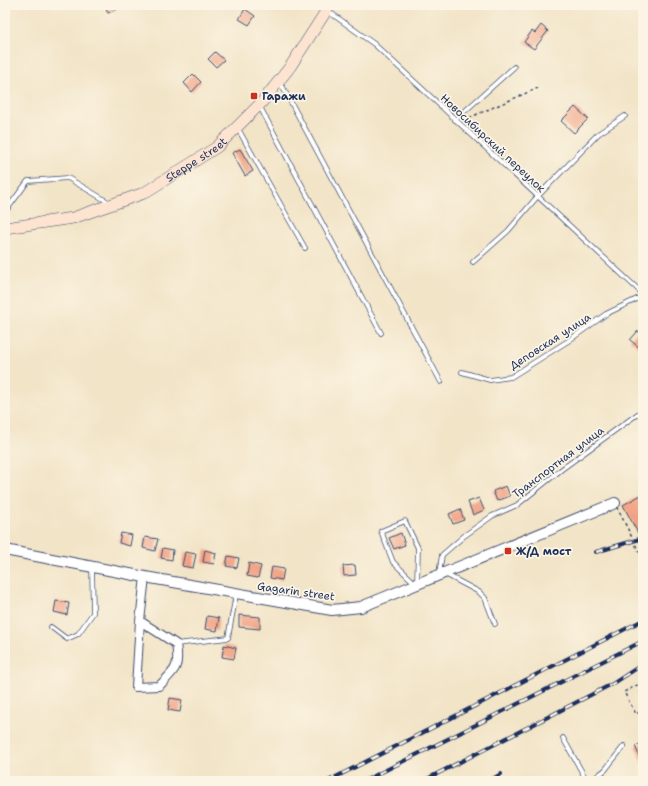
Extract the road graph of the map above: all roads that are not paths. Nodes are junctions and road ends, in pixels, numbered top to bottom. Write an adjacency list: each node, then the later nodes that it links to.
1 (328, 7): 3 (main road, Steppe street); 6 (lane, Новосибирский переулок)
2 (514, 66): 6 (lane)
3 (279, 80): 4 (main road, Steppe street); 17 (lane)
4 (259, 105): 7 (main road, Steppe street); 15 (lane)
5 (625, 116): 8 (lane)
6 (457, 121): 8 (lane, Новосибирский переулок)
7 (237, 127): 9 (main road, Steppe street); 12 (lane)
8 (537, 197): 13 (lane); 14 (lane, Новосибирский переулок)
9 (112, 204): 10 (lane); 11 (main road, Steppe street)
10 (5, 212)
11 (5, 228)
12 (305, 248)
13 (473, 262)
14 (642, 292): 16 (lane, Деповская улица)
15 (381, 333)
16 (462, 372)
17 (441, 382)
18 (643, 410): 22 (lane, Транспортная улица)
19 (616, 505): 22 (street, Gagarin street)
20 (5, 550): 21 (street, Gagarin street)
21 (92, 567): 23 (street, Gagarin street); 28 (lane)
22 (442, 575): 24 (street, Gagarin street); 27 (lane)
23 (145, 577): 25 (street, Gagarin street); 26 (street)
24 (417, 585): 24 (lane); 25 (street, Gagarin street)
25 (236, 594): 29 (lane)
26 (140, 621): 29 (street); 29 (street)
27 (495, 624)
28 (51, 627)
29 (176, 644)
30 (563, 738): 32 (lane)
31 (624, 746): 33 (lane)
32 (587, 781)
33 (591, 781)

